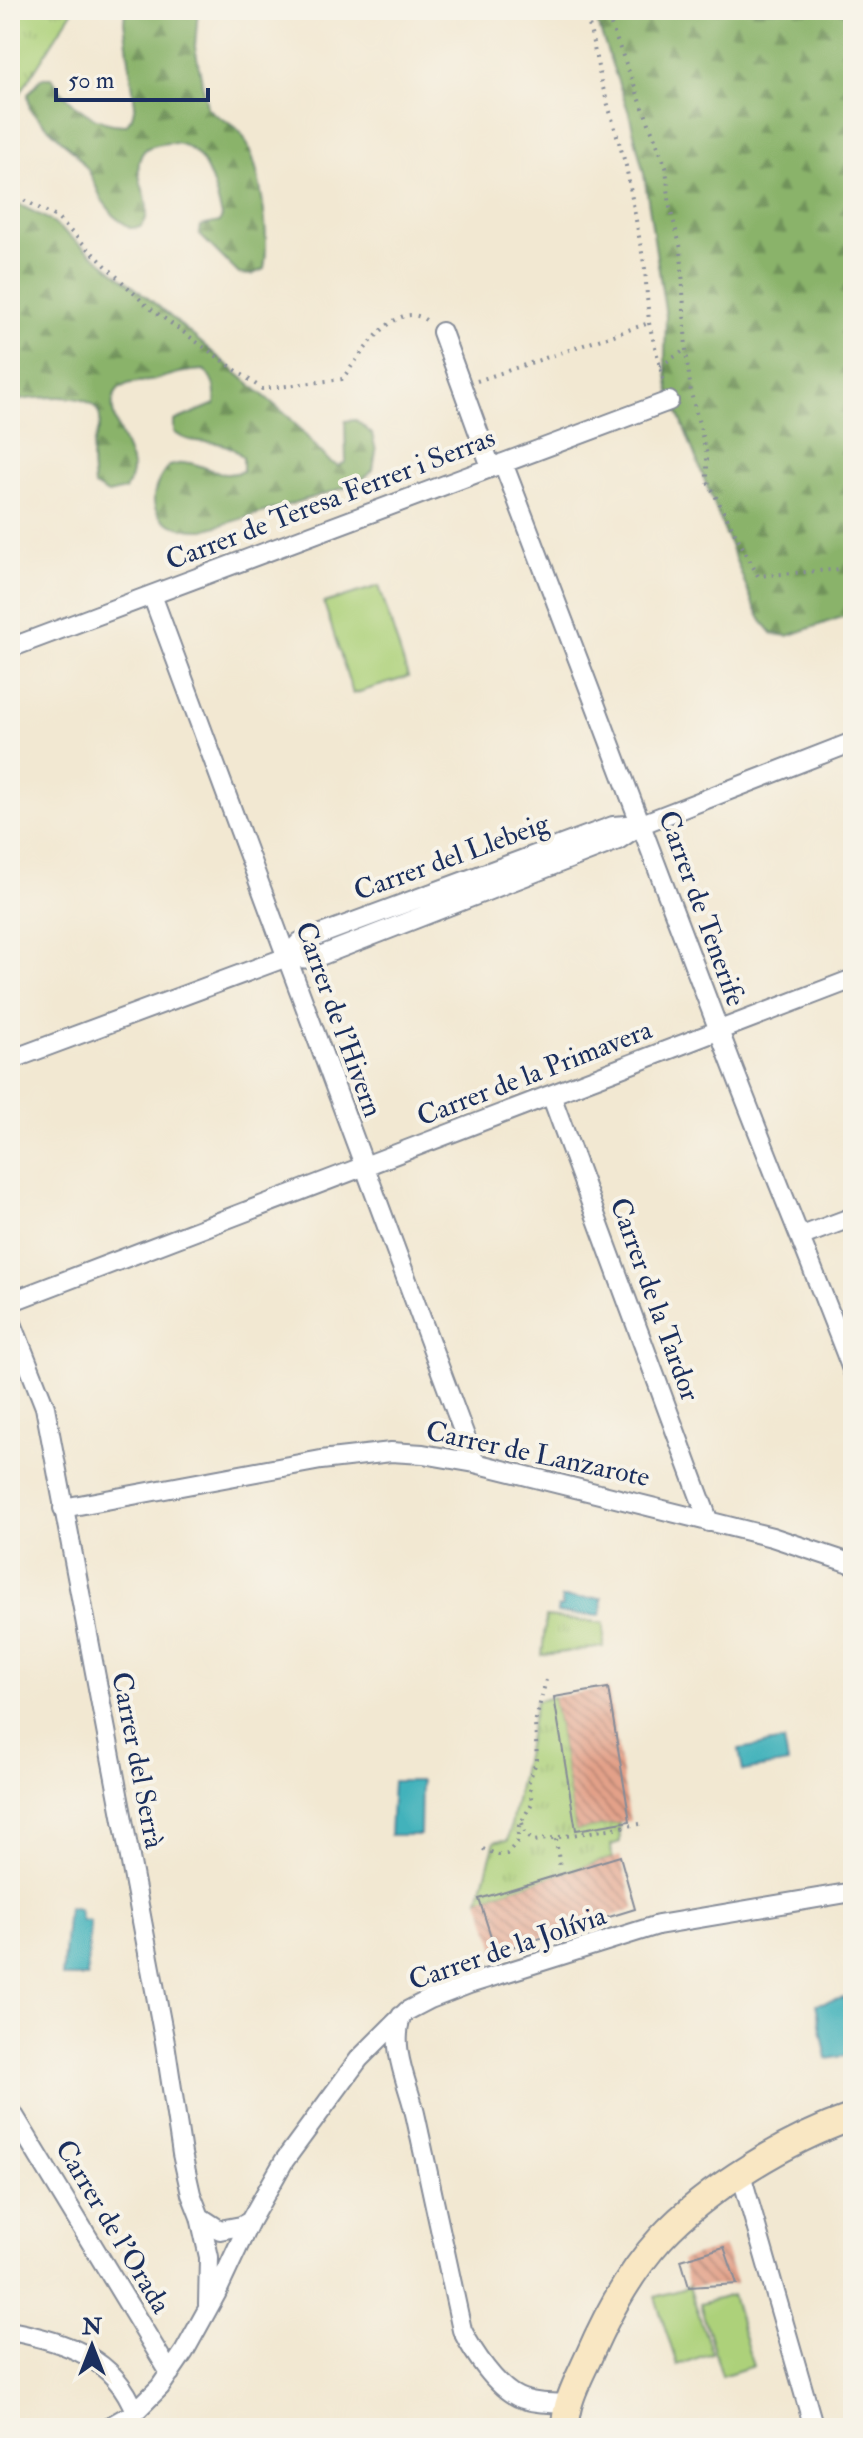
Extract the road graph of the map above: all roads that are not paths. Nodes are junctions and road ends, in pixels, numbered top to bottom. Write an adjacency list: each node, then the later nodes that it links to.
1 (442, 332): 3 (street, Carrer de Tenerife)
2 (669, 401): 3 (street, Carrer de Teresa Ferrer i Serras)
3 (497, 465): 4 (street, Carrer de Teresa Ferrer i Serras); 7 (street, Carrer de Tenerife)
4 (152, 595): 5 (street, Carrer de Teresa Ferrer i Serras); 8 (street, Carrer de l'Hivern)
5 (10, 648)
6 (853, 742): 7 (street, Carrer del Llebeig)
7 (642, 824): 8 (street, Carrer del Llebeig); 10 (street, Carrer de Tenerife)
8 (287, 957): 11 (street, Carrer del Llebeig); 13 (street, Carrer de l'Hivern)
9 (853, 979): 10 (street, Carrer de la Primavera)
10 (719, 1031): 12 (street, Carrer de la Primavera); 15 (street, Carrer de Tenerife)
11 (10, 1060)
12 (551, 1095): 13 (street, Carrer de la Primavera); 21 (street, Carrer de la Tardor)
13 (365, 1167): 16 (street, Carrer de la Primavera); 19 (street, Carrer de l'Hivern)
14 (853, 1217): 15 (street)
15 (802, 1236): 18 (street, Carrer de Tenerife)
16 (10, 1302)
17 (10, 1318): 20 (street, Carrer del Serrà)
18 (853, 1372)
19 (475, 1463): 20 (street, Carrer de Lanzarote); 21 (street, Carrer de Lanzarote)
20 (63, 1508): 30 (street, Carrer del Serrà)
21 (709, 1522): 22 (street, Carrer de Lanzarote)
22 (853, 1564)
23 (853, 1892): 24 (street, Carrer de la Jolívia)
24 (401, 2016): 25 (street, Carrer de la Jolívia); 26 (street)
25 (359, 2059): 26 (street); 31 (street, Carrer de la Jolívia)
26 (401, 2068): 36 (street)
27 (10, 2109): 34 (street, Carrer de l'Orada)
28 (853, 2117): 29 (street)
29 (741, 2174): 36 (street); 38 (street)
30 (200, 2217): 31 (street); 32 (street, Carrer del Serrà)
31 (250, 2221): 32 (street, Carrer de la Jolívia)
32 (208, 2309): 34 (street, Carrer de la Jolívia)
33 (10, 2331): 35 (street)
34 (170, 2373): 35 (street, Carrer de la Jolívia)
35 (135, 2412): 37 (street, Carrer de la Jolívia)
36 (567, 2416)
37 (107, 2428)
38 (814, 2428)

